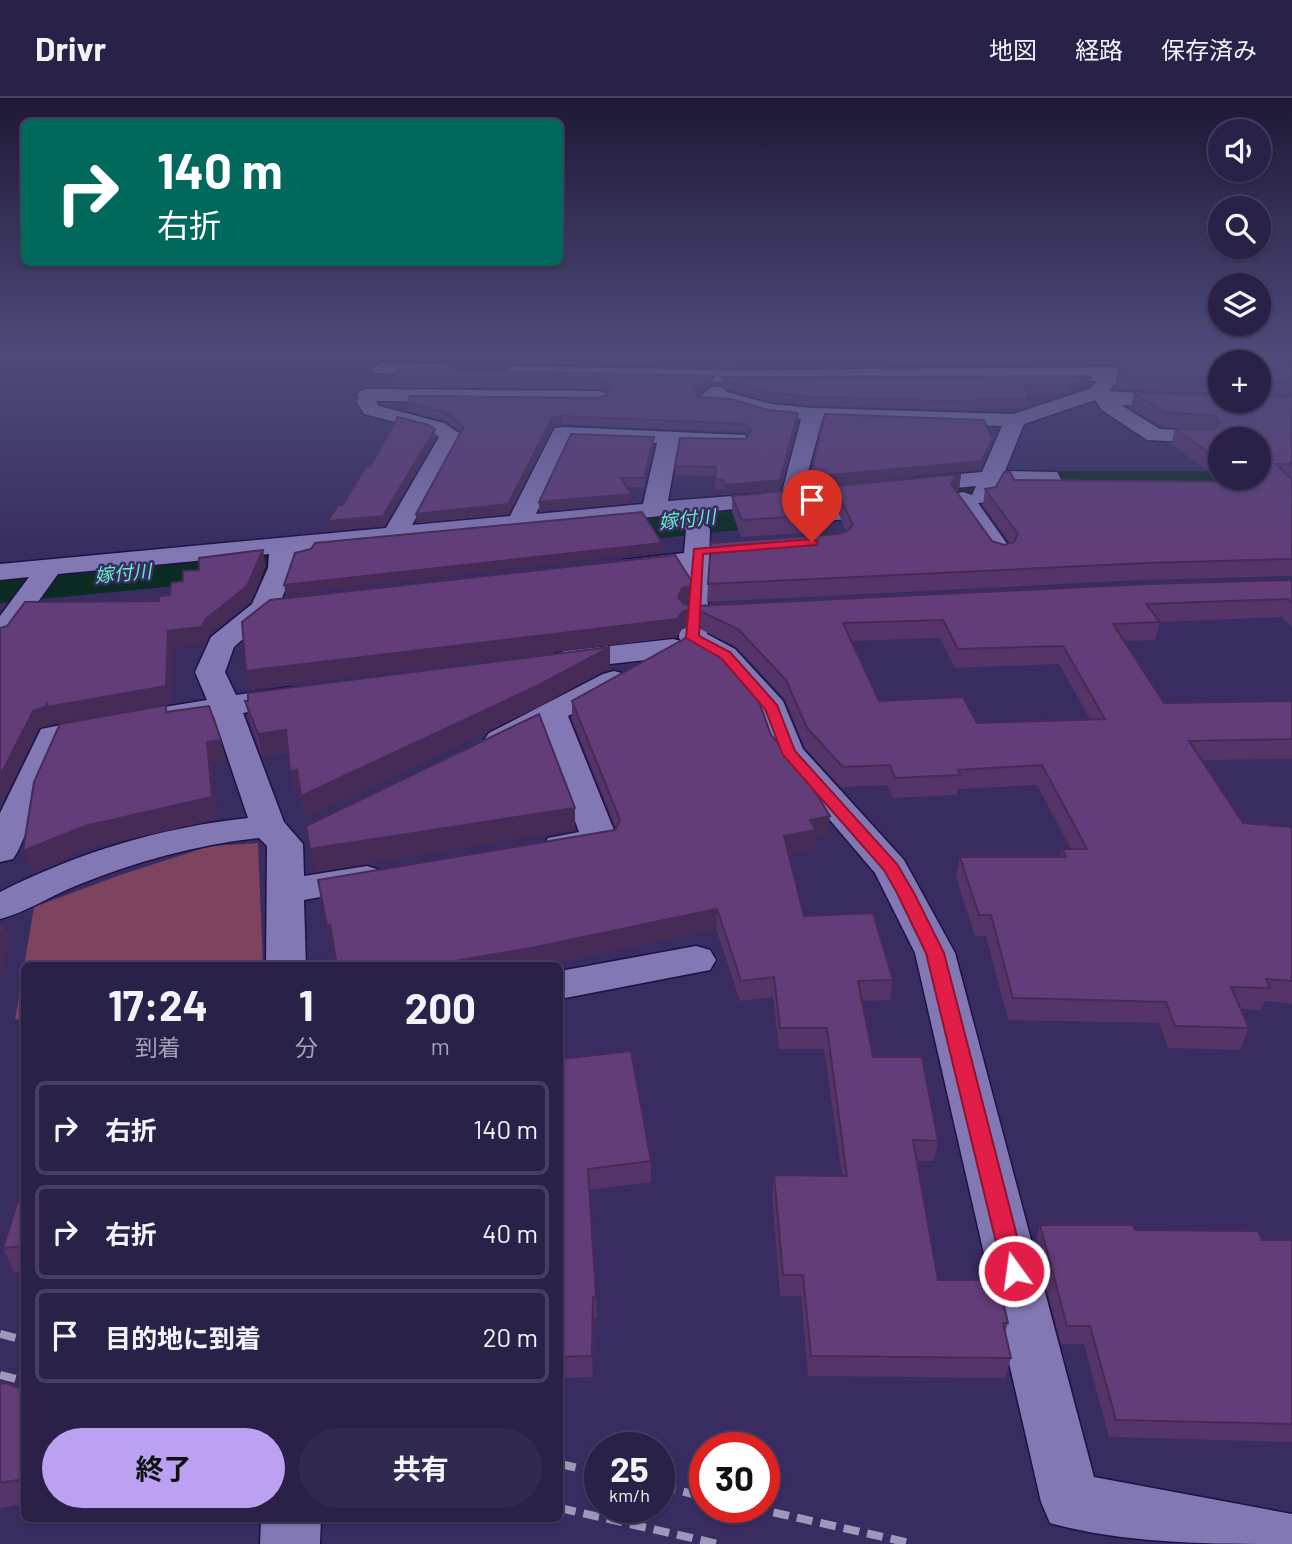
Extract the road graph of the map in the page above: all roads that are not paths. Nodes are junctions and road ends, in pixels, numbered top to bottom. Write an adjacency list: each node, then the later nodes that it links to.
1 (408, 419): 17 (street)
2 (812, 419): 13 (street)
3 (997, 419): 6 (street)
4 (1130, 419): 8 (street)
5 (1190, 419): 8 (street)
6 (1015, 420): 12 (street)
7 (669, 437): 9 (street); 14 (street); 16 (street)
8 (1202, 437): 10 (street)
9 (737, 440)
10 (1208, 444)
11 (1051, 483): 12 (street)
12 (979, 491): 13 (street); 15 (street); 20 (street)
13 (792, 497): 14 (street)
14 (666, 509): 16 (street); 19 (street)
15 (826, 515): 18 (street); 19 (street)
16 (519, 523): 17 (street)
17 (394, 535): 21 (street)
18 (836, 540)
19 (703, 547): 23 (street); 25 (street)
20 (1000, 552)
21 (282, 557): 22 (street); 29 (street)
22 (49, 568): 24 (street); 26 (street)
23 (603, 570)
24 (0, 572)
25 (695, 628): 27 (street); 30 (street); 42 (street)
26 (0, 635)
27 (532, 665)
28 (318, 693): 29 (street)
29 (225, 705): 32 (street); 33 (street)
30 (552, 715): 31 (street); 34 (street)
31 (479, 750)
32 (288, 834): 36 (street); 37 (street)
33 (0, 851)
34 (532, 851)
35 (394, 873): 36 (street)
36 (284, 891): 39 (street)
37 (0, 906)
38 (696, 960): 40 (street)
39 (286, 962)
40 (563, 984)
41 (290, 1522): 43 (street)
42 (1204, 1536): 44 (street)
43 (290, 1544)
44 (1292, 1544)

